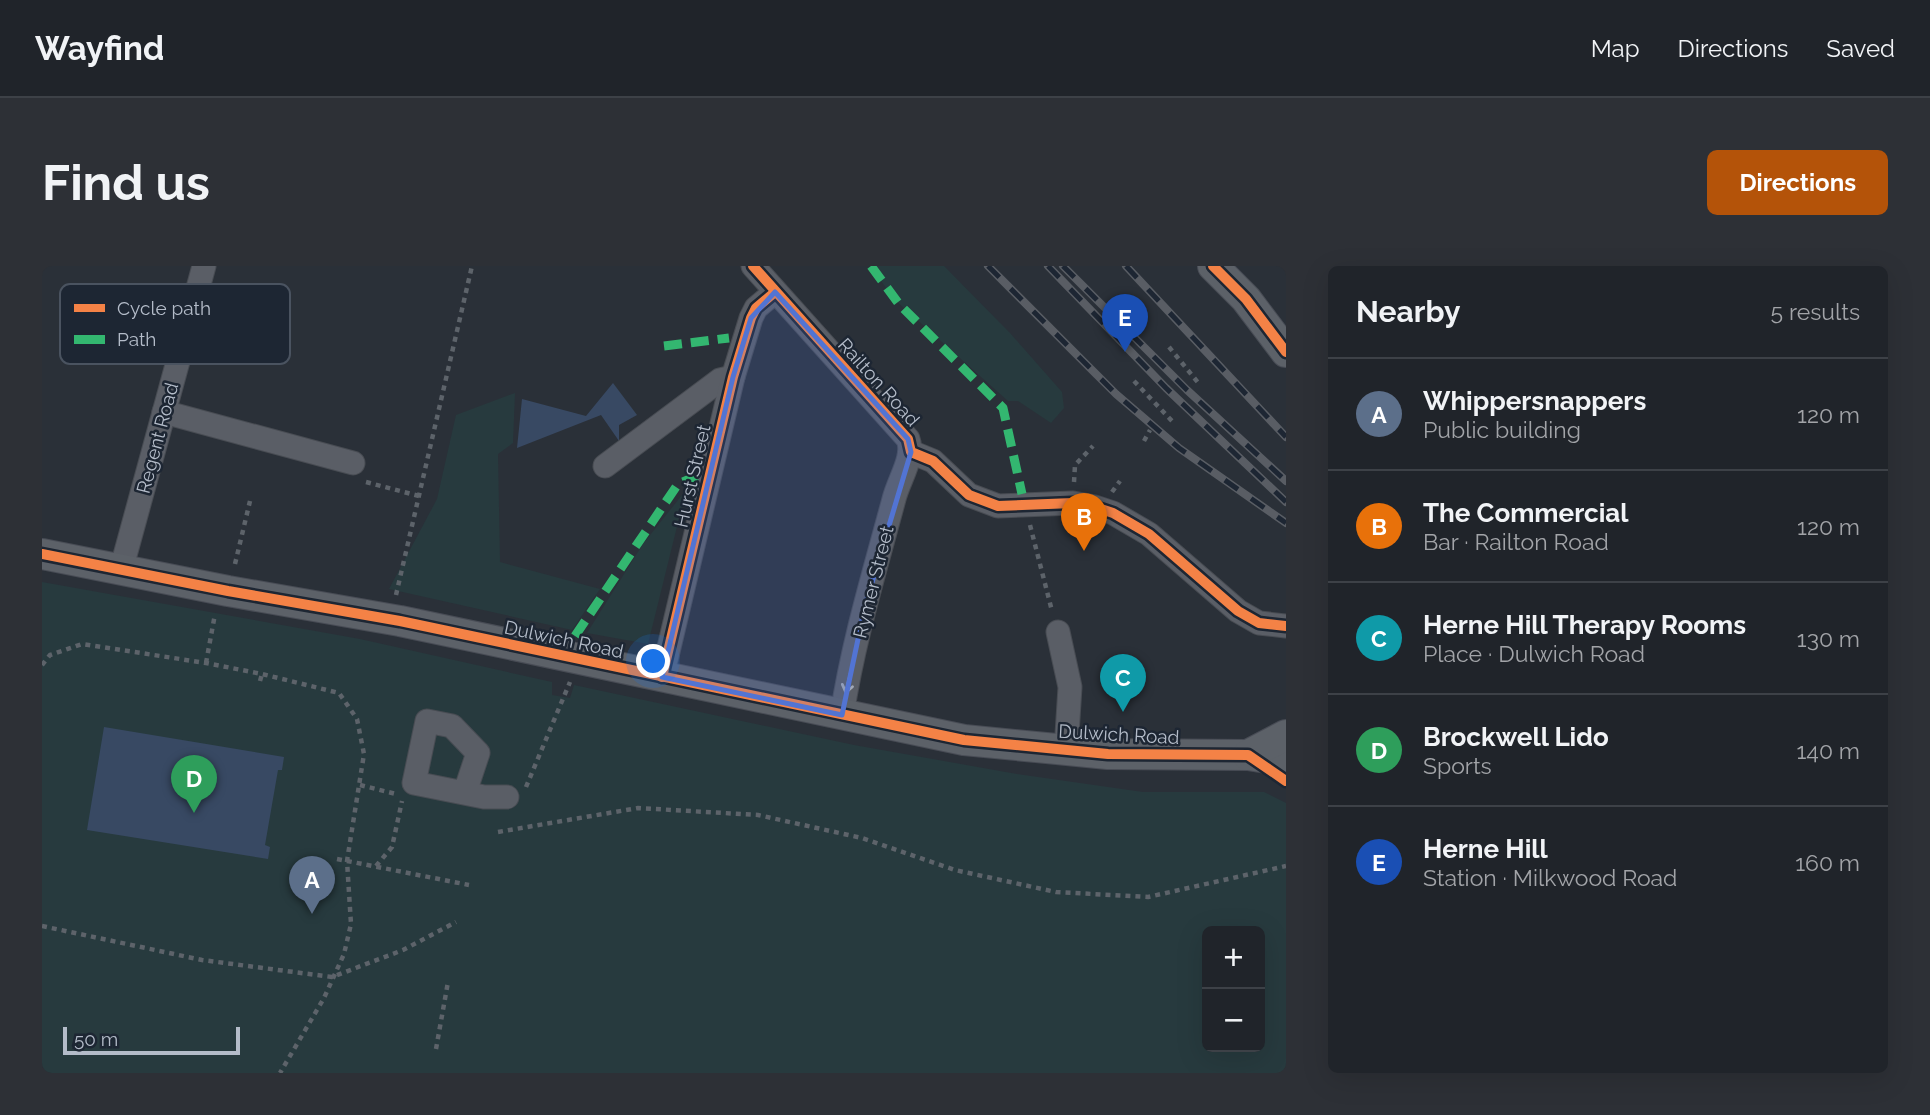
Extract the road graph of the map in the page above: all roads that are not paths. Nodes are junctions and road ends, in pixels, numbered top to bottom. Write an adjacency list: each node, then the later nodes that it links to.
1 (204, 266): 4 (street, Regent Road)
2 (753, 266): 5 (street, Railton Road)
3 (1213, 266): 6 (main road)
4 (199, 284)
5 (775, 292): 8 (street, Hurst Street); 10 (street, Railton Road)
6 (1286, 352)
7 (177, 364): 9 (street, Regent Road)
8 (733, 377): 12 (street); 17 (street, Hurst Street)
9 (164, 412): 11 (street); 14 (street, Regent Road)
10 (912, 452): 15 (street, Railton Road); 18 (street, Rymer Street, one-way to 18)
11 (353, 463)
12 (605, 466)
13 (42, 554): 14 (main road, Dulwich Road)
14 (121, 570): 17 (main road, Dulwich Road)
15 (1286, 626)
16 (1058, 632): 20 (street)
17 (662, 677): 18 (main road, Dulwich Road)
18 (842, 715): 20 (main road, Dulwich Road)
19 (1286, 735): 21 (main road, Dulwich Road)
20 (1066, 750): 21 (main road, Dulwich Road)
21 (1248, 755): 22 (main road, Dulwich Road); 23 (main road)
22 (1286, 761)
23 (1286, 781)
24 (465, 792): 25 (street)
25 (515, 796)

